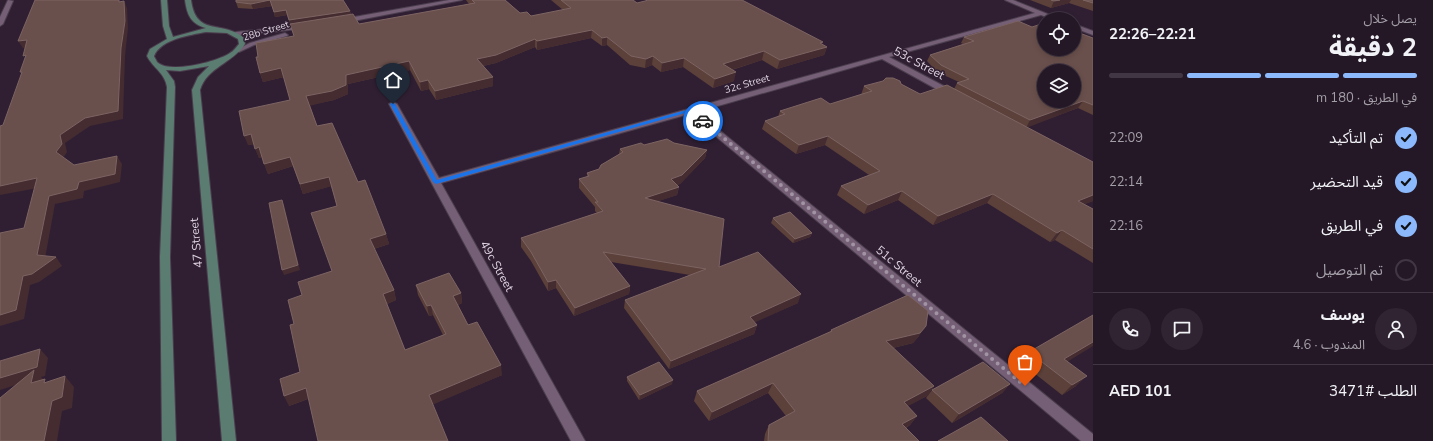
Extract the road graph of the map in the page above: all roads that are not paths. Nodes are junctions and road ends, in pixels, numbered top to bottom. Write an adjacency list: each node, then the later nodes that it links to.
1 (164, 0): 14 (street)
2 (188, 0): 11 (street)
3 (459, 0): 8 (street)
4 (1008, 0): 6 (street)
5 (10, 1): 9 (street)
6 (1038, 12)
7 (1037, 14): 16 (street, 32c Street)
8 (333, 23)
9 (0, 24)
10 (1081, 29): 12 (street)
11 (221, 30): 13 (street); 14 (street)
12 (1093, 33)
13 (236, 34): 15 (street); 15 (street, 28b Street)
14 (170, 39): 17 (street)
15 (233, 54): 17 (street); 23 (street, 47 Street)
16 (882, 57): 18 (street, 53c Street); 20 (street, 32c Street)
17 (160, 66): 22 (street)
18 (960, 98)
19 (393, 104): 21 (street, 49c Street)
20 (690, 110): 21 (street, 32c Street); 25 (street, 51c Street)
21 (436, 182): 24 (street, 49c Street)
22 (169, 441)
23 (229, 441)
24 (578, 441)
25 (1091, 441)

